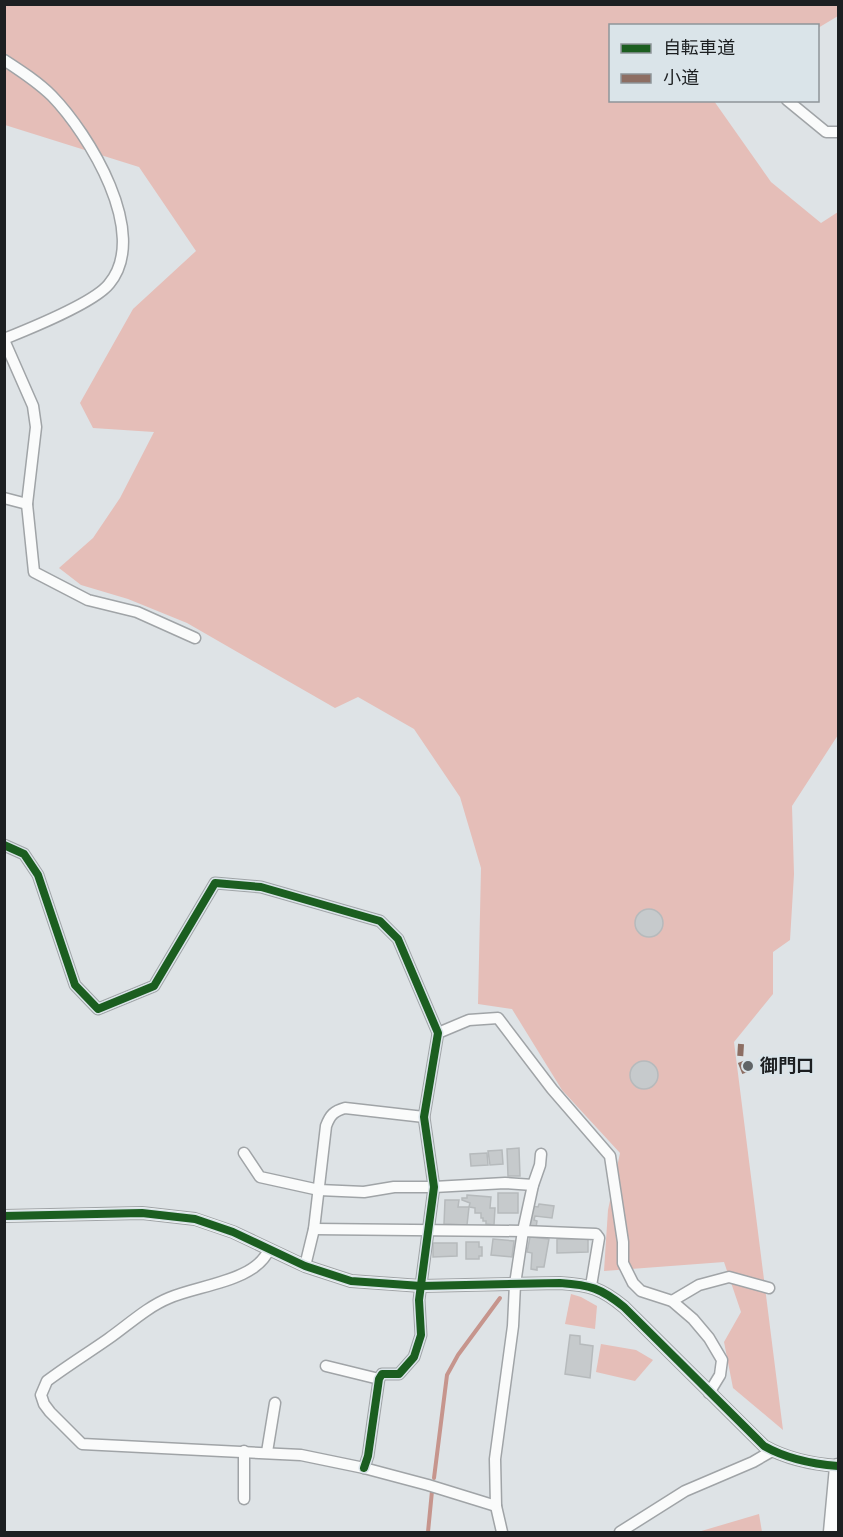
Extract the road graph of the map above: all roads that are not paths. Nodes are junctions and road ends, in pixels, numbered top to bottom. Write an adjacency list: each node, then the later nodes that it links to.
1 (4, 60): 4 (street)
2 (789, 102): 3 (street)
3 (838, 132)
4 (4, 340): 6 (street)
5 (4, 498): 6 (street)
6 (27, 504): 7 (street)
7 (195, 638)
8 (4, 846): 9 (street)
9 (438, 1033): 10 (street); 26 (street)
10 (424, 1118): 14 (street); 15 (street)
11 (244, 1153): 15 (street)
12 (541, 1154): 13 (street)
13 (533, 1185): 14 (street); 19 (street)
14 (434, 1187): 15 (street); 18 (street)
15 (320, 1190): 17 (street)
16 (4, 1216): 20 (street)
17 (314, 1229): 18 (street); 21 (street)
18 (430, 1231): 19 (street); 23 (street)
19 (523, 1231): 22 (street); 24 (street)
20 (269, 1248): 21 (street); 31 (street)
21 (305, 1266): 23 (street)
22 (515, 1284): 23 (street); 24 (street); 37 (street)
23 (421, 1286): 28 (street)
24 (591, 1286): 29 (street)
25 (769, 1288): 26 (street)
26 (672, 1301): 29 (street)
27 (326, 1366): 28 (street)
28 (379, 1379): 35 (street)
29 (710, 1393): 32 (street)
30 (275, 1403): 33 (street)
31 (244, 1451): 33 (street); 36 (street)
32 (772, 1451): 34 (street); 40 (street)
33 (267, 1452): 35 (street)
34 (838, 1466): 38 (highway)
35 (364, 1468): 37 (street)
36 (244, 1499)
37 (496, 1506): 39 (street)
38 (831, 1530)
39 (502, 1533)
40 (620, 1533)

